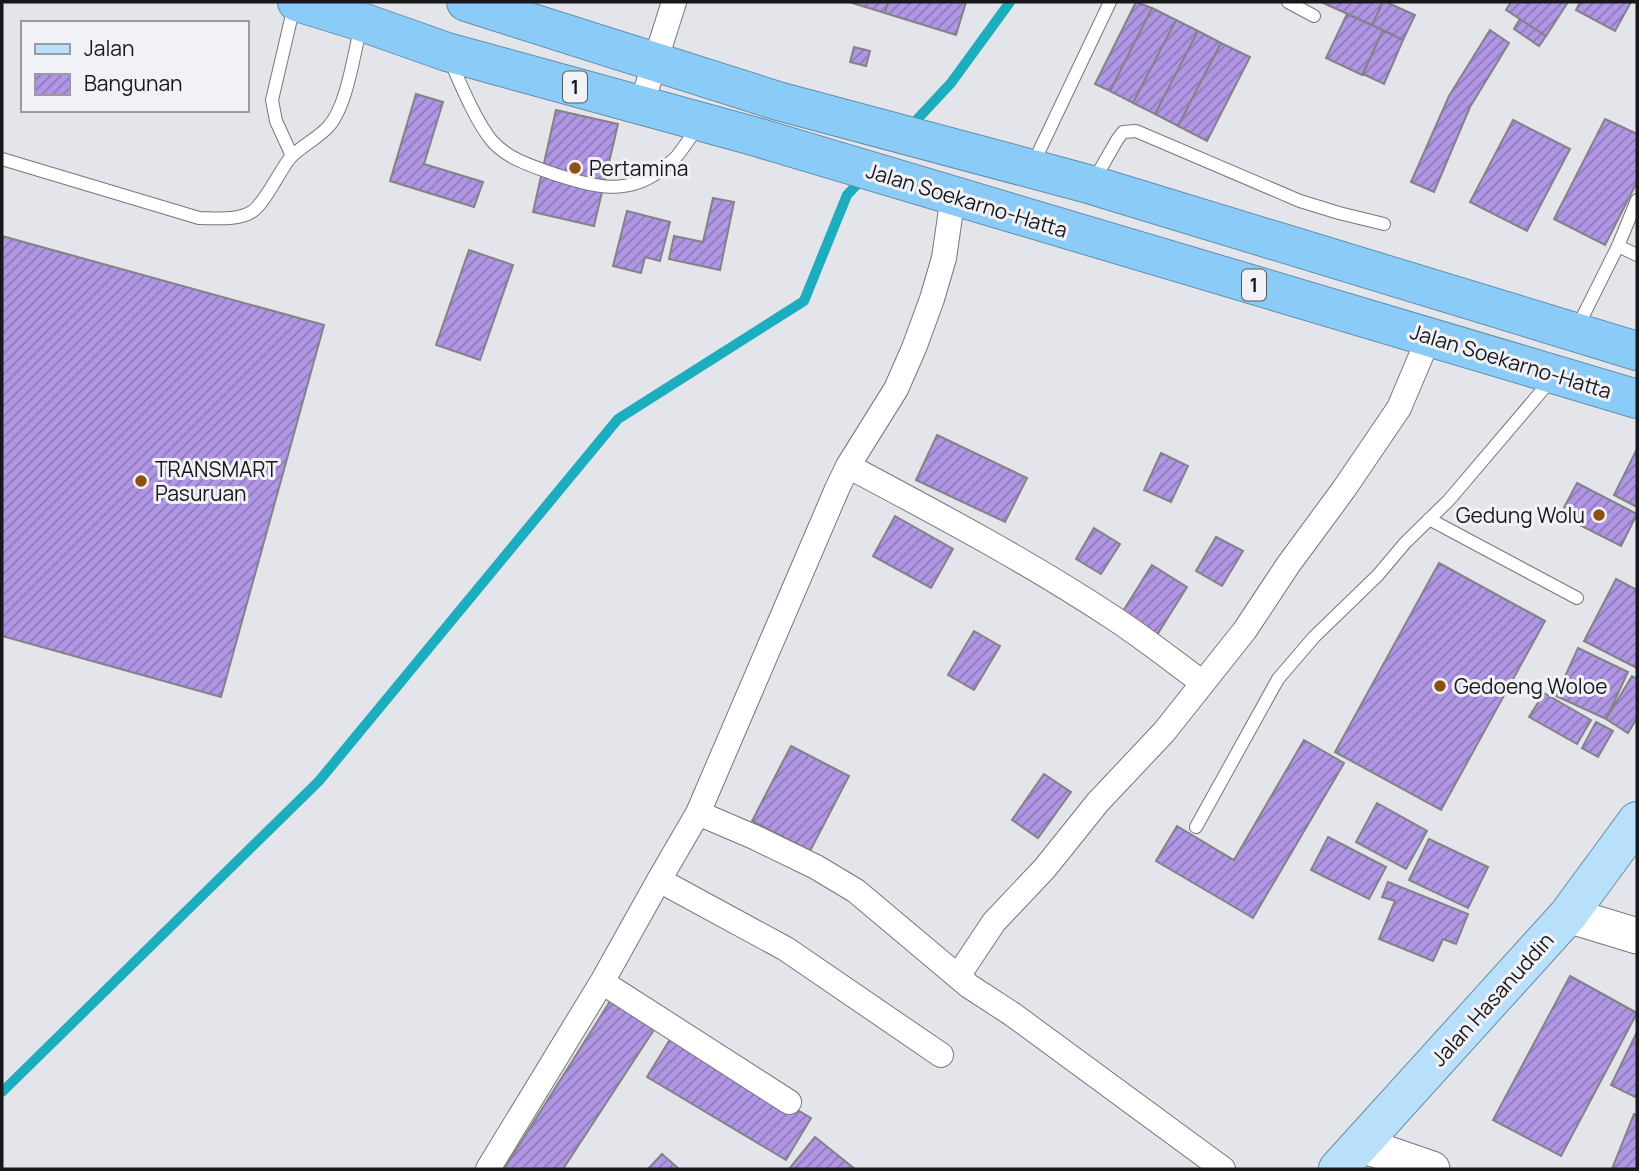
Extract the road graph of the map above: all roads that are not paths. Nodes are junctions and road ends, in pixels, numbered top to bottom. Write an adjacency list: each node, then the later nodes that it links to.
1 (296, 2): 7 (highway, Jalan Soekarno-Hatta / 1); 12 (lane)
2 (466, 2): 9 (highway, Jalan Soekarno-Hatta / 1)
3 (674, 2): 9 (street)
4 (1110, 2): 14 (lane)
5 (1288, 2): 6 (lane)
6 (1314, 16)
7 (362, 22): 8 (highway, Jalan Soekarno-Hatta / 1); 12 (lane)
8 (447, 52): 10 (highway, Jalan Soekarno-Hatta / 1); 11 (lane)
9 (656, 63): 10 (street); 14 (highway, Jalan Soekarno-Hatta / 1)
10 (641, 106): 11 (highway, Jalan Soekarno-Hatta / 1)
11 (701, 122): 16 (highway, Jalan Soekarno-Hatta / 1)
12 (292, 156): 13 (lane)
13 (2, 159)
14 (1031, 168): 15 (highway, Jalan Soekarno-Hatta / 1)
15 (1092, 185): 18 (lane); 21 (highway, Jalan Soekarno-Hatta / 1)
16 (953, 197): 22 (highway, Jalan Soekarno-Hatta / 1); 26 (street)
17 (1637, 200): 19 (lane)
18 (1384, 224)
19 (1618, 246): 20 (lane); 21 (lane)
20 (1637, 255)
21 (1575, 332): 23 (highway, Jalan Soekarno-Hatta / 1)
22 (1429, 337): 24 (highway, Jalan Soekarno-Hatta / 1); 29 (street)
23 (1637, 351)
24 (1556, 374): 25 (highway, Jalan Soekarno-Hatta / 1); 27 (lane)
25 (1637, 399)
26 (848, 466): 29 (street); 30 (street)
27 (1429, 519): 28 (lane); 32 (lane)
28 (1577, 598)
29 (1203, 683): 36 (street)
30 (698, 813): 33 (street); 36 (street)
31 (1637, 821): 34 (main road, Jalan Hasanuddin)
32 (1196, 827)
33 (659, 880): 37 (street); 38 (street)
34 (1567, 915): 35 (street); 40 (main road, Jalan Hasanuddin)
35 (1637, 936)
36 (958, 976): 42 (street)
37 (602, 982): 39 (street); 41 (street)
38 (941, 1055)
39 (789, 1102)
40 (1350, 1157): 43 (street)
41 (488, 1169)
42 (1223, 1169)
43 (1432, 1169)

